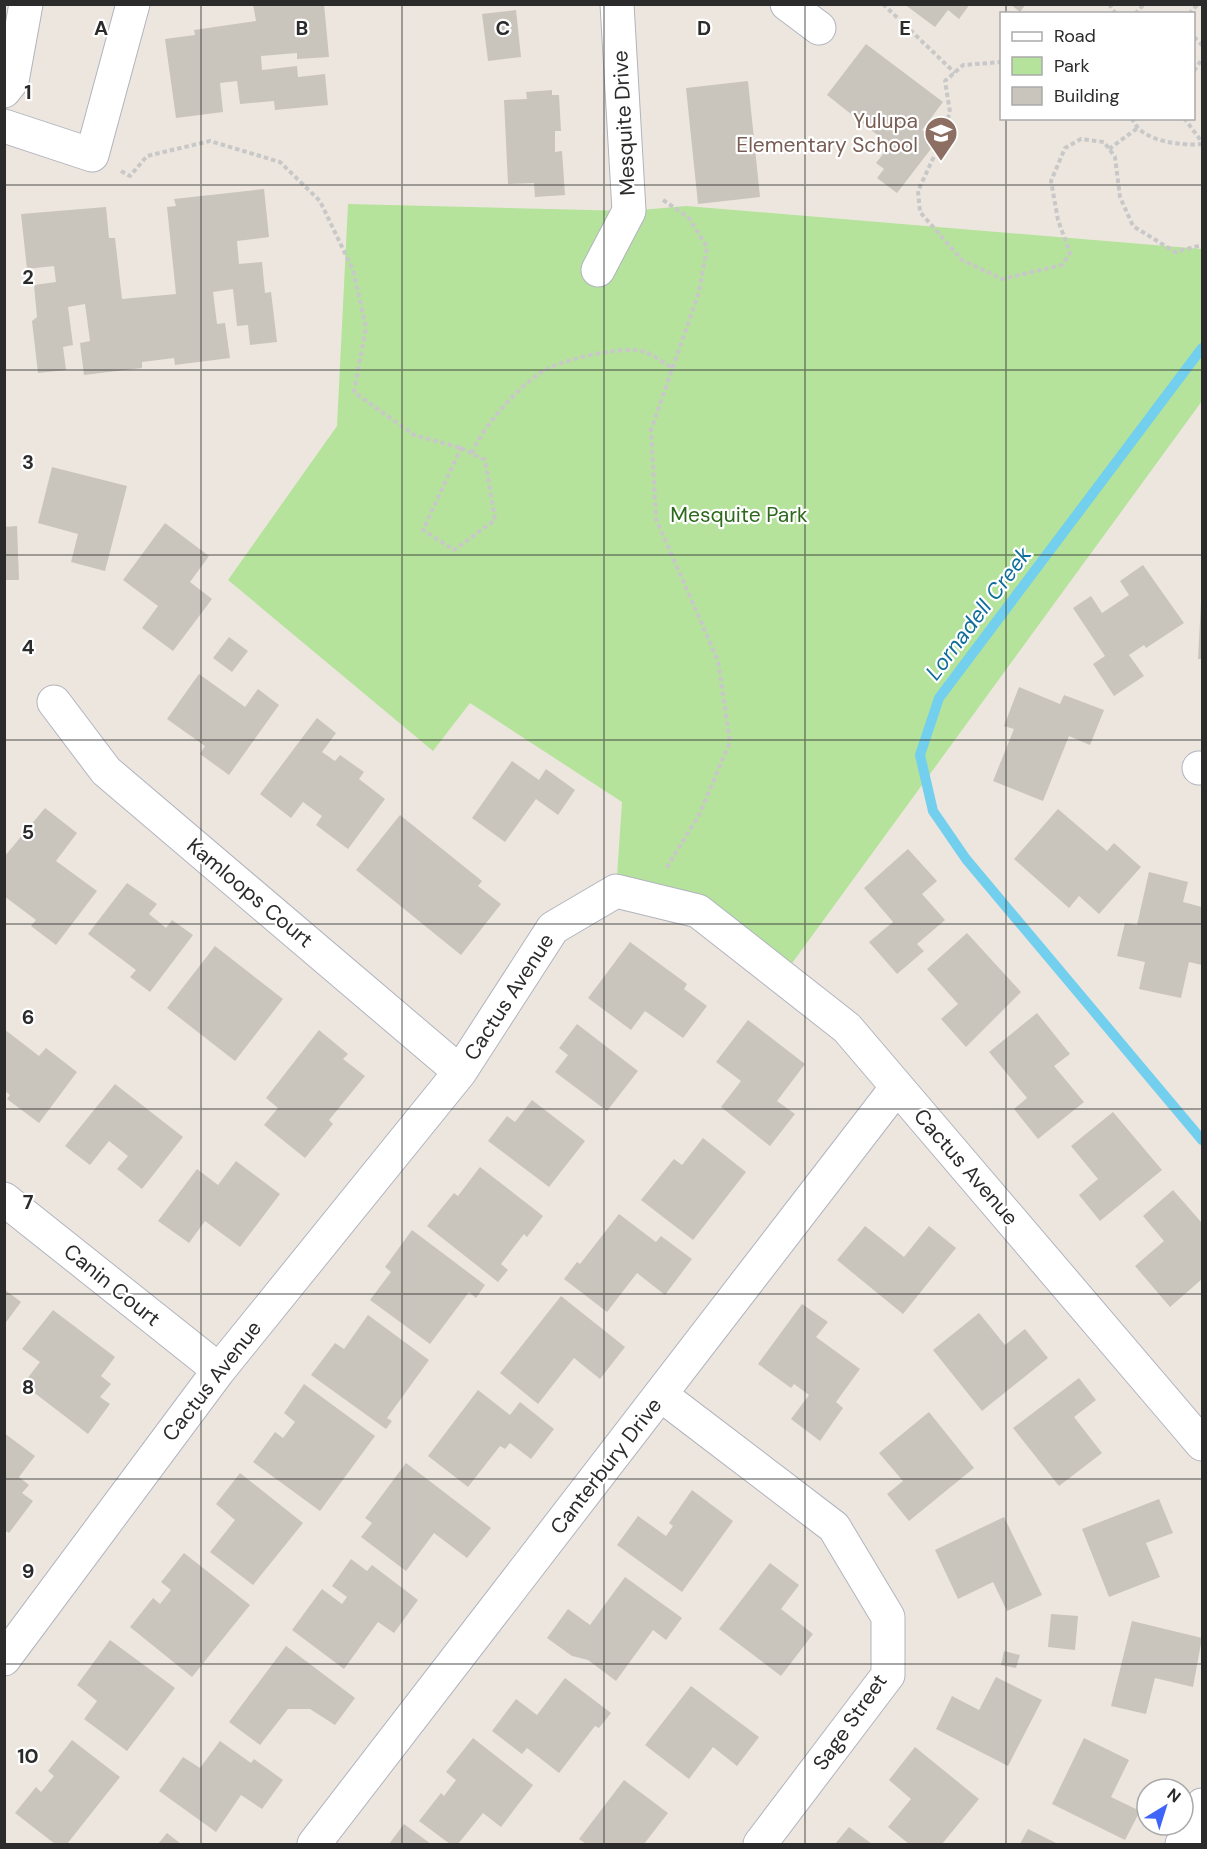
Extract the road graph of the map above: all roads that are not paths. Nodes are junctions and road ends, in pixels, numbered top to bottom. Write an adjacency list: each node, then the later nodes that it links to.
1 (26, 4): 6 (street)
2 (133, 4): 7 (street)
3 (617, 4): 8 (street, Mesquite Drive)
4 (787, 4): 5 (street)
5 (819, 28)
6 (7, 83)
7 (4, 126)
8 (598, 270)
9 (54, 702): 10 (street, Kamloops Court)
10 (460, 1072): 11 (street, Cactus Avenue); 13 (street, Cactus Avenue)
11 (897, 1087): 14 (street, Canterbury Drive); 15 (street, Cactus Avenue)
12 (4, 1199): 13 (street, Canin Court)
13 (219, 1370): 16 (street, Cactus Avenue)
14 (661, 1395): 18 (street, Canterbury Drive); 19 (street, Sage Street)
15 (1203, 1444)
16 (4, 1659)
17 (1203, 1805): 20 (street)
18 (314, 1845)
19 (760, 1845)
20 (1182, 1845)

